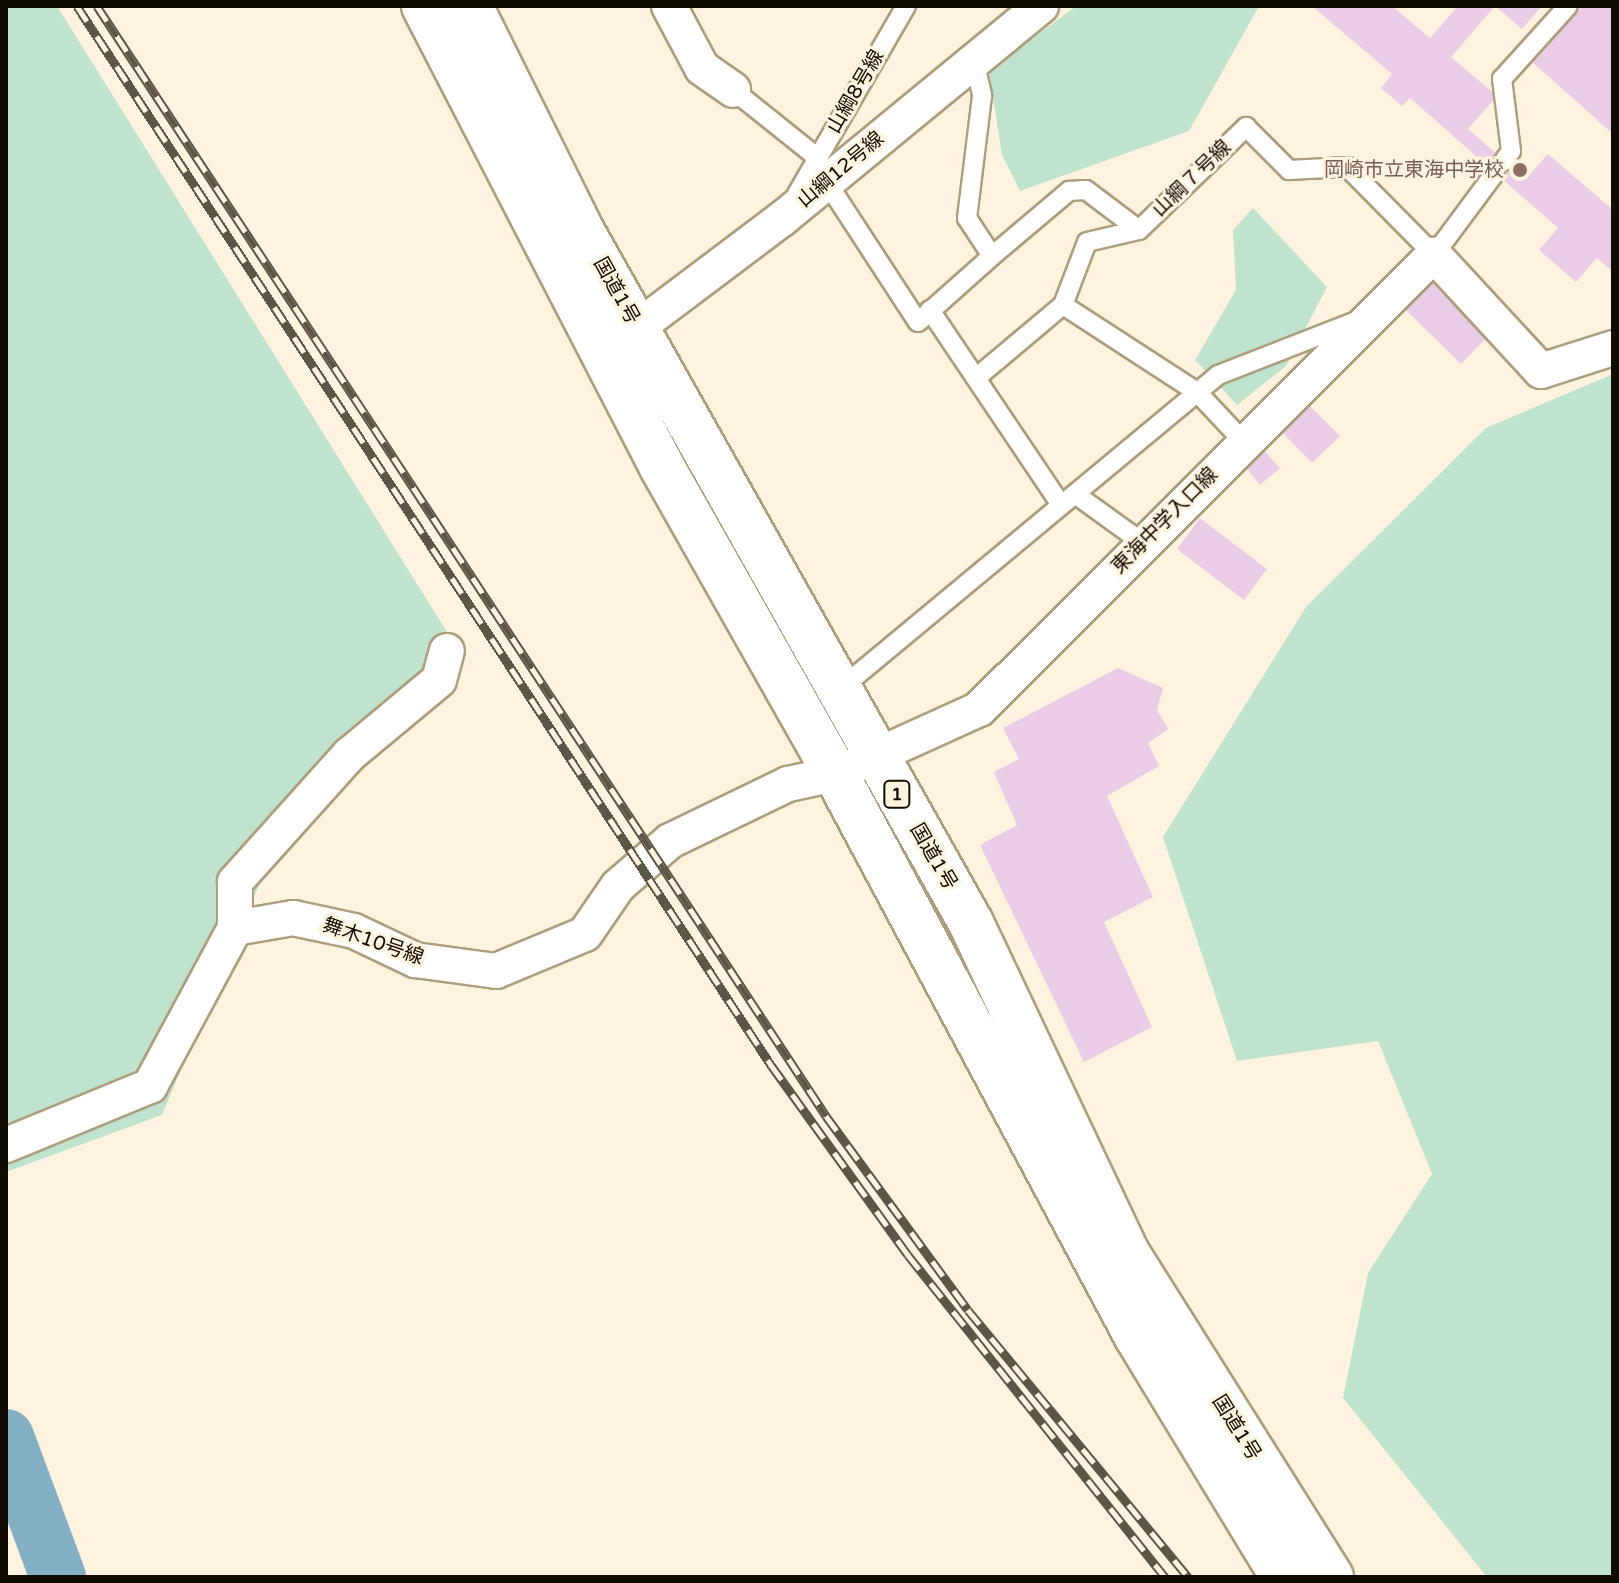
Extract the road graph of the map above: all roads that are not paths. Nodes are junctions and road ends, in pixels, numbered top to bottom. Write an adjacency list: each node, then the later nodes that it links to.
1 (424, 6): 25 (highway, 国道1号 / 1)
2 (470, 6): 16 (highway, 国道1号 / 1)
3 (669, 6): 8 (street)
4 (906, 6): 9 (lane, 山綱8号線)
5 (1041, 6): 7 (street, 山綱12号線)
6 (1568, 6): 11 (lane)
7 (974, 60): 9 (street, 山綱12号線); 12 (lane)
8 (733, 90): 9 (lane)
9 (822, 169): 14 (lane); 16 (street, 山綱12号線)
10 (1139, 230): 11 (lane, 山綱７号線); 12 (lane, 山綱７号線); 13 (lane)
11 (1434, 255): 15 (street, 東海中学入口線); 17 (street)
12 (992, 256): 14 (lane, 山綱７号線)
13 (1063, 305): 18 (lane); 19 (lane)
14 (930, 310): 18 (lane)
15 (1372, 315): 19 (lane); 20 (street, 東海中学入口線)
16 (637, 328): 24 (highway, 国道1号 / 1)
17 (1613, 348)
18 (976, 378): 21 (lane)
19 (1197, 392): 20 (lane); 21 (lane)
20 (1243, 441): 22 (street, 東海中学入口線)
21 (1068, 500): 22 (lane); 24 (lane)
22 (1143, 543): 25 (street, 東海中学入口線)
23 (447, 651): 26 (street)
24 (838, 691): 25 (highway, 国道1号 / 1)
25 (856, 765): 26 (street, 舞木10号線); 28 (highway, 国道1号 / 1); 29 (highway, 国道1号 / 1)
26 (235, 928): 27 (street)
27 (6, 1145)
28 (1283, 1577)
29 (1331, 1577)

